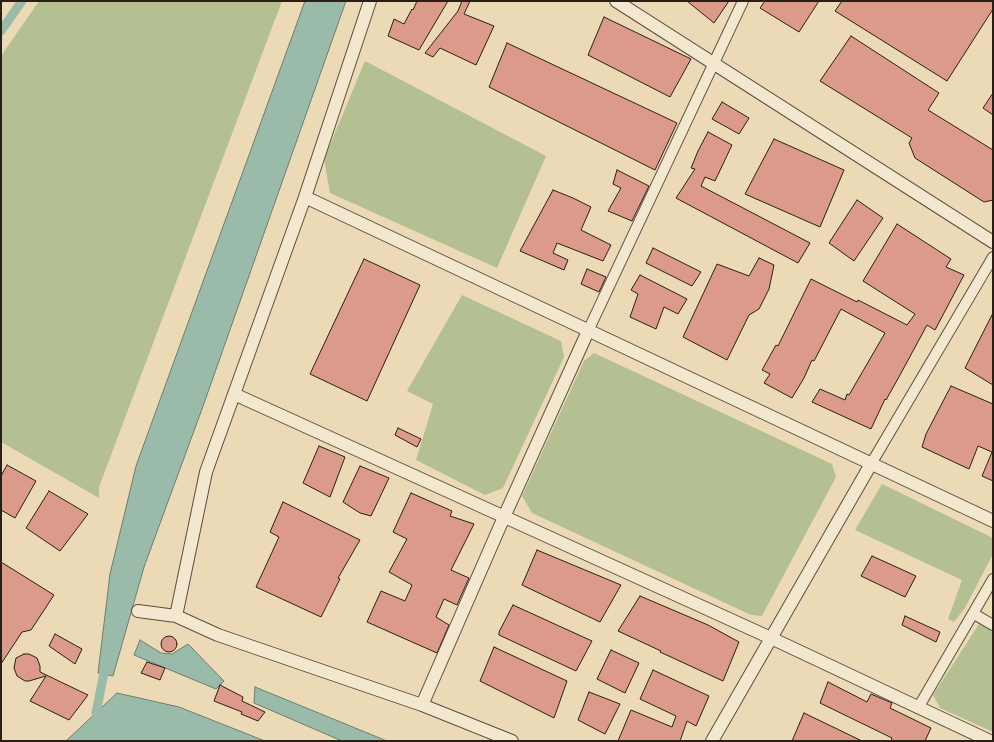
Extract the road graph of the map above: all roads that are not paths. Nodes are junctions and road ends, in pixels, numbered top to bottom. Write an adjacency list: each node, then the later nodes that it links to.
1 (370, 1): 5 (street)
2 (616, 1): 4 (street)
3 (743, 1): 4 (street)
4 (714, 64): 6 (street); 8 (street)
5 (305, 197): 8 (street); 9 (street)
6 (993, 242)
7 (993, 257): 10 (street)
8 (588, 331): 10 (street); 11 (street)
9 (234, 394): 11 (street); 16 (street)
10 (871, 464): 12 (street); 18 (street)
11 (504, 517): 18 (street); 19 (street)
12 (993, 521)
13 (993, 579): 15 (street)
14 (138, 611): 16 (street)
15 (974, 614): 17 (street); 20 (street)
16 (176, 616): 19 (street)
17 (993, 625)
18 (771, 638): 20 (street); 22 (street)
19 (422, 705): 21 (street)
20 (918, 708): 23 (street)
21 (512, 741)
22 (712, 741)
23 (990, 741)

